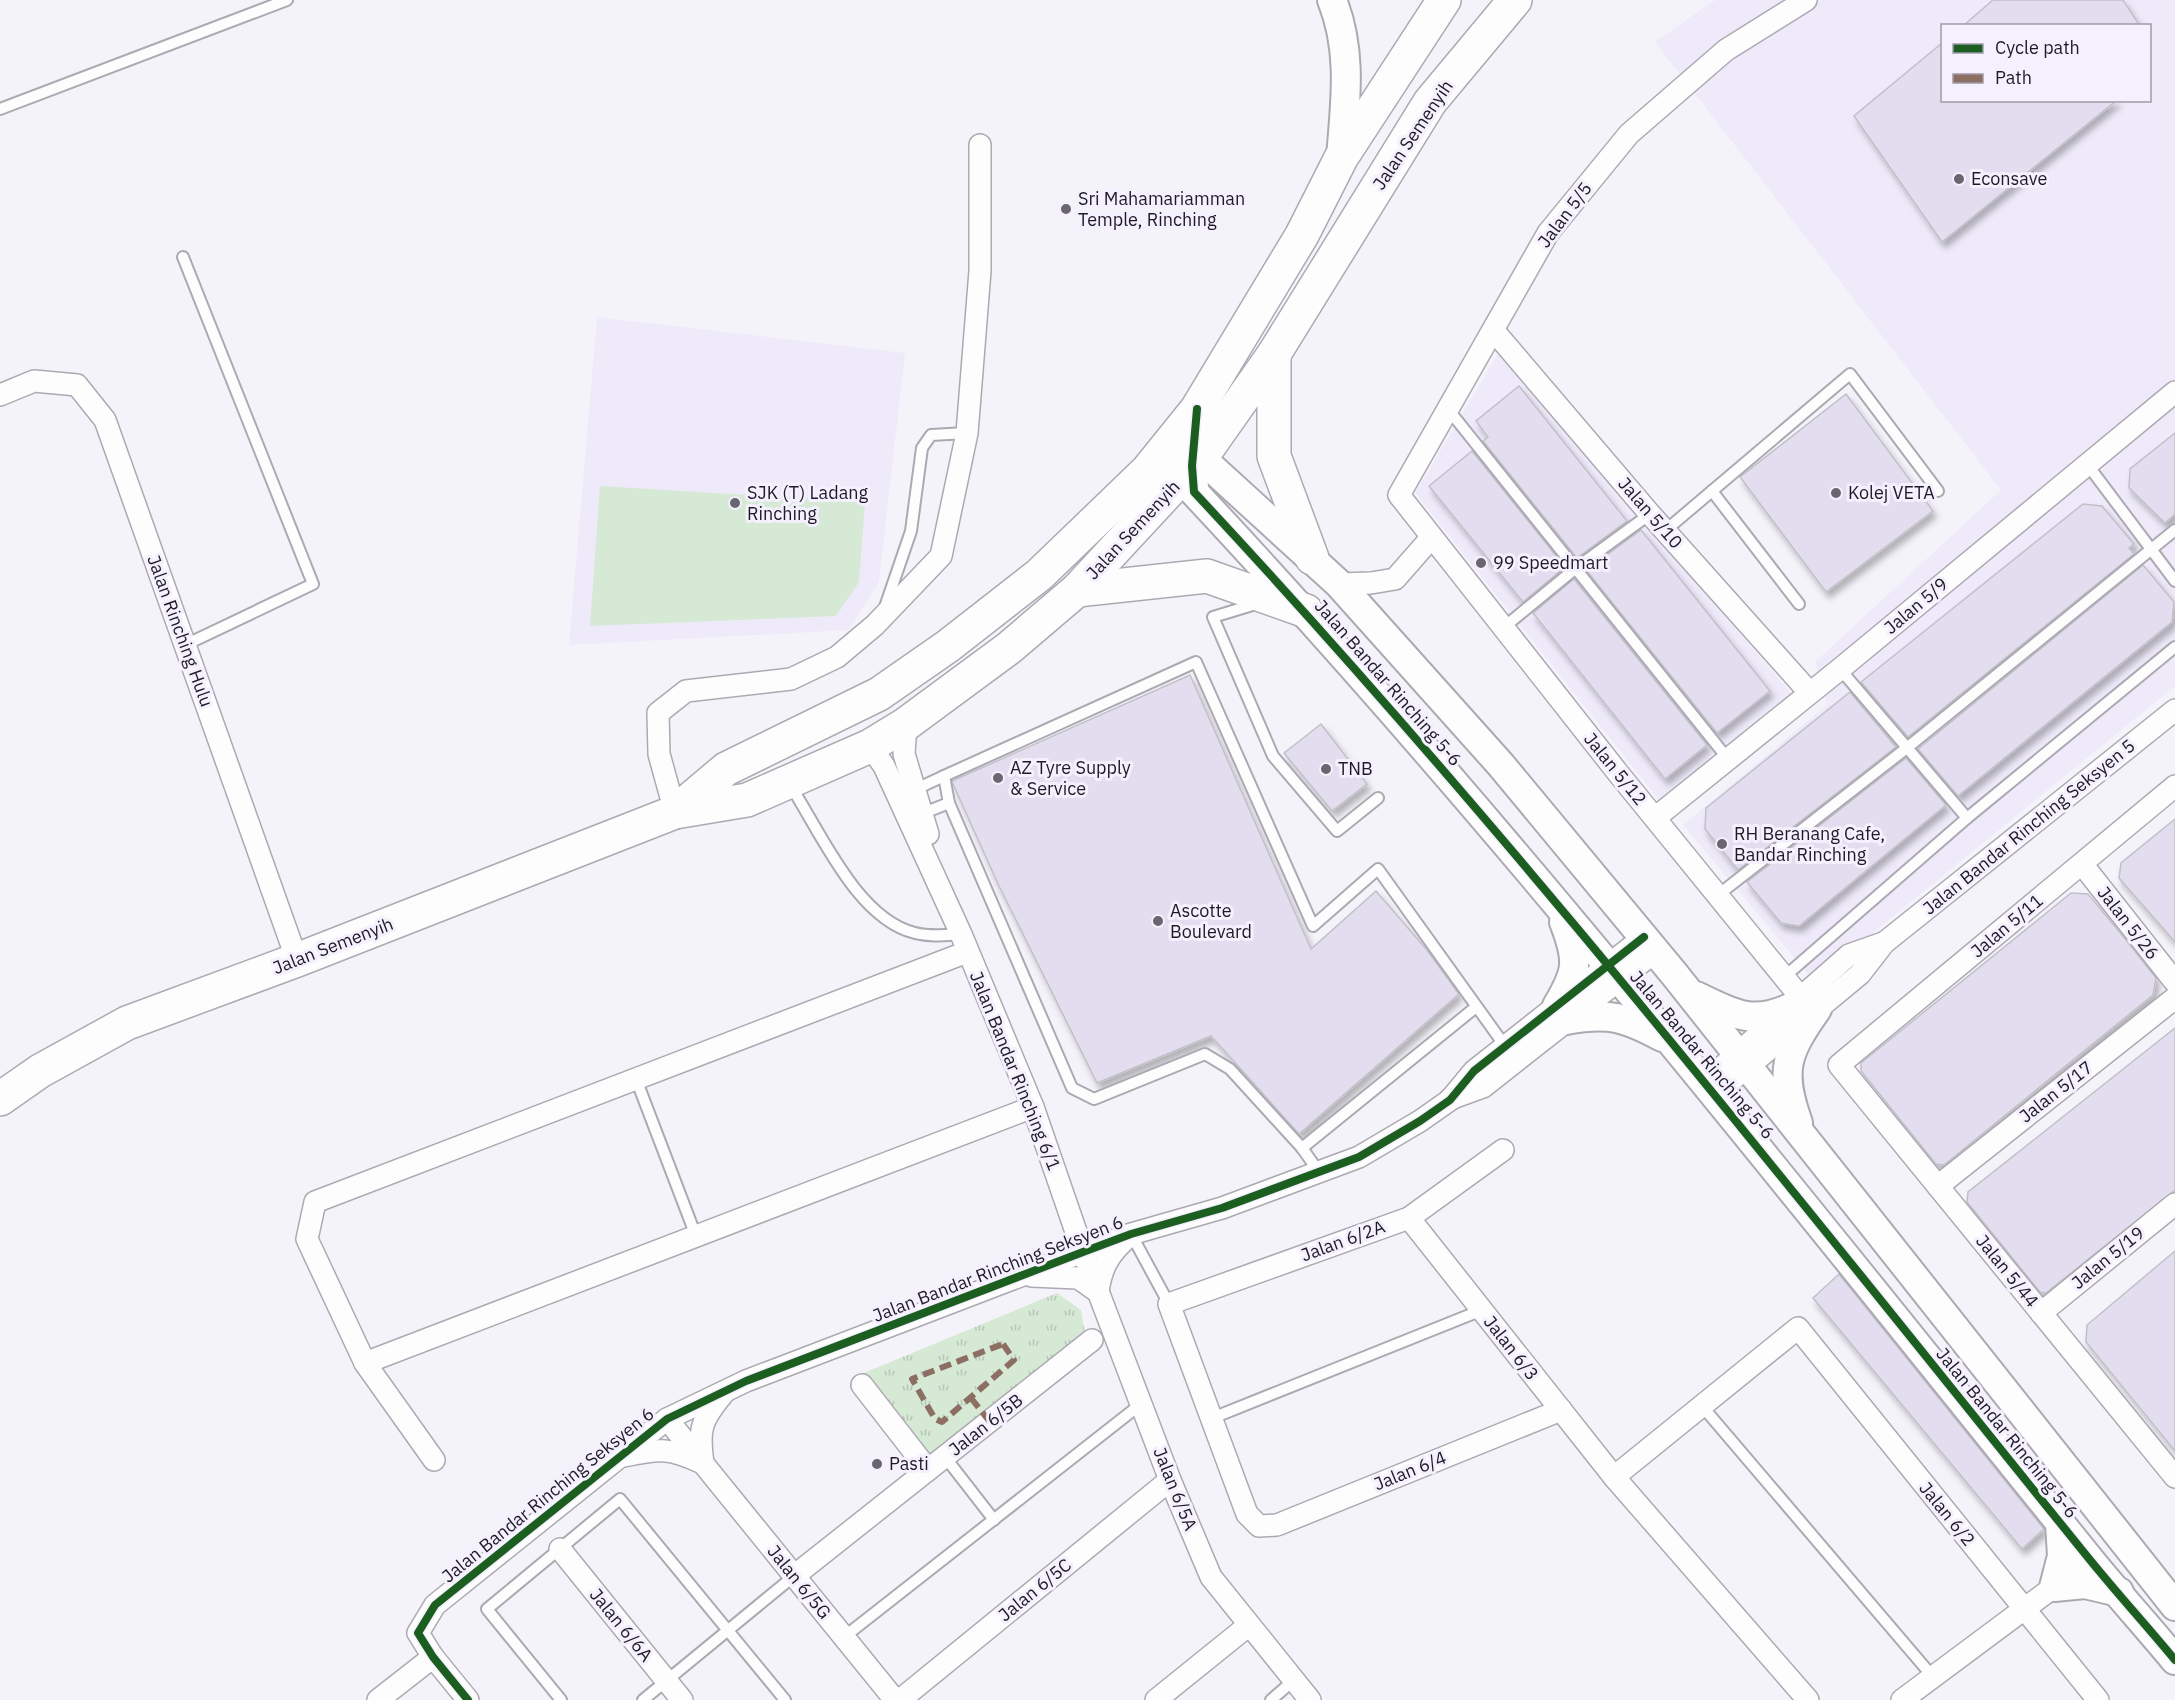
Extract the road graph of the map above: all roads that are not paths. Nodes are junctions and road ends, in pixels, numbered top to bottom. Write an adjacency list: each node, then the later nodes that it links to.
1 (287, 0): 6 (lane)
2 (1332, 0): 8 (street)
3 (1443, 0): 8 (main road, Jalan Semenyih)
4 (1515, 0): 11 (main road, Jalan Semenyih)
5 (1806, 0): 10 (street, Jalan 5/5)
6 (0, 110)
7 (980, 145): 16 (street)
8 (1341, 159): 14 (main road, Jalan Semenyih)
9 (183, 257): 38 (lane)
10 (1494, 332): 15 (street, Jalan 5/5); 23 (street, Jalan 5/10)
11 (1274, 354): 18 (main road, Jalan Semenyih); 28 (main road)
12 (2175, 392): 17 (street, Jalan 5/9)
13 (0, 395): 38 (street, Jalan Rinching Hulu)
14 (1197, 409): 18 (street, Jalan Bandar Rinching 5-6); 19 (main road, Jalan Semenyih)
15 (1448, 409): 22 (street, Jalan 5/5); 29 (lane)
16 (967, 433): 36 (street); 36 (lane)
17 (2087, 464): 27 (lane); 40 (street, Jalan 5/9)
18 (1192, 466): 19 (street, Jalan Bandar Rinching 5-6); 28 (street, Jalan Bandar Rinching 5-6); 32 (main road, Jalan Semenyih); 35 (street, Jalan Bandar Rinching 5-6)
19 (1148, 471): 53 (main road, Jalan Semenyih)
20 (1712, 491): 21 (lane); 24 (lane); 34 (lane)
21 (1938, 491)
22 (1399, 495): 26 (street, Jalan 5/12)
23 (1650, 514): 24 (street, Jalan 5/10); 29 (lane)
24 (1665, 530): 41 (street, Jalan 5/10)
25 (2175, 530): 27 (lane)
26 (1431, 538): 31 (street); 37 (street, Jalan 5/12)
27 (2152, 547): 30 (lane); 45 (lane)
28 (1312, 558): 31 (street, Jalan Bandar Rinching 5-6)
29 (1576, 568): 37 (lane); 46 (lane)
30 (2175, 580)
31 (1339, 584): 62 (street, Jalan Bandar Rinching 5-6)
32 (1077, 590): 33 (main road); 43 (main road, Jalan Semenyih)
33 (1271, 599): 35 (main road); 51 (lane)
34 (1799, 604)
35 (1306, 611): 60 (street, Jalan Bandar Rinching 5-6)
36 (880, 619): 53 (street)
37 (1503, 628): 55 (street, Jalan 5/12)
38 (185, 645): 63 (street, Jalan Rinching Hulu)
39 (2175, 646): 56 (lane)
40 (1840, 669): 41 (street, Jalan 5/9); 45 (lane)
41 (1809, 692): 46 (street, Jalan 5/9)
42 (2175, 710): 69 (street, Jalan Bandar Rinching Seksyen 5)
43 (906, 724): 44 (main road, Jalan Semenyih); 50 (street, Jalan Bandar Rinching 6/1)
44 (870, 746): 48 (main road, Jalan Semenyih); 58 (street, Jalan Bandar Rinching 6/1)
45 (1908, 747): 56 (lane); 59 (lane)
46 (1728, 759): 55 (street, Jalan 5/9)
47 (944, 776): 50 (lane); 52 (lane); 70 (lane)
48 (788, 782): 53 (main road, Jalan Semenyih); 61 (lane)
49 (2175, 786): 57 (street, Jalan 5/11)
50 (914, 790): 54 (street, Jalan Bandar Rinching 6/1)
51 (1378, 798)
52 (950, 803): 54 (lane); 82 (lane)
53 (675, 812): 63 (main road, Jalan Semenyih)
54 (921, 814): 58 (street, Jalan Bandar Rinching 6/1)
55 (1655, 818): 59 (street, Jalan 5/12)
56 (1967, 818): 65 (lane)
57 (2082, 864): 66 (street, Jalan 5/26); 75 (street, Jalan 5/11)
58 (941, 892): 61 (street, Jalan Bandar Rinching 6/1)
59 (1718, 895): 65 (street, Jalan 5/12)
60 (1557, 903): 64 (street, Jalan Bandar Rinching 5-6); 71 (street)
61 (964, 943): 76 (street); 80 (street, Jalan Bandar Rinching 6/1)
62 (1650, 944): 64 (street, Jalan Bandar Rinching Seksyen 6); 67 (street, Jalan Bandar Rinching 5-6)
63 (297, 960): 78 (main road, Jalan Semenyih)
64 (1614, 973): 71 (street, Jalan Bandar Rinching Seksyen 6); 72 (street, Jalan Bandar Rinching 5-6)
65 (1783, 978): 69 (street, Jalan 5/12)
66 (2175, 982)
67 (1689, 993): 69 (street); 74 (street, Jalan Bandar Rinching 5-6)
68 (2175, 998): 85 (street, Jalan 5/17)
69 (1803, 1005): 74 (street); 81 (street)
70 (1476, 1008): 73 (lane); 82 (lane)
71 (1561, 1013): 72 (street); 73 (street, Jalan Bandar Rinching Seksyen 6); 79 (street, Jalan Bandar Rinching Seksyen 6)
72 (1672, 1042): 77 (street, Jalan Bandar Rinching 5-6)
73 (1505, 1046): 79 (street, Jalan Bandar Rinching Seksyen 6)
74 (1743, 1060): 77 (street); 81 (street, Jalan Bandar Rinching 5-6)
75 (1839, 1065): 85 (street, Jalan 5/44)
76 (636, 1079): 89 (lane); 97 (street)
77 (1710, 1088): 115 (street, Jalan Bandar Rinching 5-6)
78 (0, 1098)
79 (1450, 1100): 84 (street, Jalan Bandar Rinching Seksyen 6)
80 (1033, 1107): 89 (street); 90 (street, Jalan Bandar Rinching 6/1)
81 (1805, 1140): 113 (street, Jalan Bandar Rinching 5-6)
82 (1302, 1148): 84 (lane)
83 (1503, 1150): 87 (street, Jalan 6/2A)
84 (1319, 1172): 88 (street, Jalan Bandar Rinching Seksyen 6)
85 (1938, 1186): 95 (street, Jalan 5/44)
86 (2174, 1207): 95 (street, Jalan 5/19)
87 (1409, 1218): 93 (street, Jalan 6/2A); 94 (street, Jalan 6/3)
88 (1131, 1234): 90 (street, Jalan Bandar Rinching Seksyen 6); 92 (street); 93 (lane)
89 (696, 1236): 97 (street)
90 (1083, 1252): 91 (street, Jalan Bandar Rinching Seksyen 6); 92 (street, Jalan 6/5A)
91 (1018, 1277): 92 (street); 99 (street, Jalan Bandar Rinching Seksyen 6)
92 (1098, 1292): 100 (street, Jalan 6/5A)
93 (1169, 1304): 104 (street)
94 (1482, 1310): 102 (street, Jalan 6/3); 104 (lane)
95 (2041, 1313): 111 (street, Jalan 5/44)
96 (1092, 1340): 106 (street, Jalan 6/5B)
97 (365, 1363): 107 (street)
98 (862, 1385): 109 (street)
99 (727, 1390): 103 (street, Jalan Bandar Rinching Seksyen 6); 108 (street)
100 (1141, 1404): 112 (street, Jalan 6/5A); 114 (lane)
101 (1702, 1406): 110 (street); 123 (street, Jalan 6/2); 129 (lane)
102 (1561, 1410): 104 (street, Jalan 6/4); 110 (street, Jalan 6/3)
103 (667, 1419): 105 (street, Jalan Bandar Rinching Seksyen 6); 108 (street, Jalan 6/5G)
104 (1210, 1419)
105 (618, 1457): 108 (street, Jalan 6/5G); 127 (street, Jalan Bandar Rinching Seksyen 6)
106 (945, 1457): 109 (street, Jalan 6/5B); 114 (lane)
107 (434, 1460)
108 (704, 1464): 119 (street, Jalan 6/5G)
109 (928, 1470): 119 (street, Jalan 6/5B)
110 (1614, 1477): 143 (street, Jalan 6/3)
111 (2175, 1477)
112 (1170, 1480): 124 (street, Jalan 6/5A); 139 (street, Jalan 6/5C)
113 (2090, 1500): 117 (street); 118 (street, Jalan Bandar Rinching 5-6)
114 (994, 1520): 126 (lane)
115 (2060, 1523): 117 (street, Jalan Bandar Rinching 5-6); 120 (street)
116 (560, 1549): 125 (lane); 130 (street, Jalan 6/6A); 134 (lane)
117 (2090, 1560): 118 (street); 120 (street); 121 (street, Jalan Bandar Rinching 5-6)
118 (2149, 1574): 122 (street, Jalan Bandar Rinching 5-6)
119 (794, 1576): 125 (lane); 126 (street, Jalan 6/5G)
120 (2054, 1587): 121 (street); 123 (street)
121 (2119, 1592): 128 (street, Jalan Bandar Rinching 5-6)
122 (2175, 1606)
123 (2024, 1610): 129 (street); 145 (street, Jalan 6/2)
124 (1249, 1625): 131 (street, Jalan 6/5A); 140 (street)
125 (728, 1630): 130 (lane); 137 (lane)
126 (844, 1637): 138 (street, Jalan 6/5G)
127 (433, 1657): 132 (street); 133 (street)
128 (2175, 1660)
129 (1933, 1677): 144 (street)
130 (667, 1680): 135 (lane); 136 (street, Jalan 6/6A)
131 (1294, 1680): 141 (lane); 142 (street, Jalan 6/5A)
132 (378, 1700)
133 (468, 1700)
134 (561, 1700)
135 (643, 1700)
136 (682, 1700)
137 (784, 1700)
138 (895, 1700)
139 (900, 1700)
140 (1156, 1700)
141 (1270, 1700)
142 (1310, 1700)
143 (1808, 1700)
144 (1902, 1700)
145 (2098, 1700)

